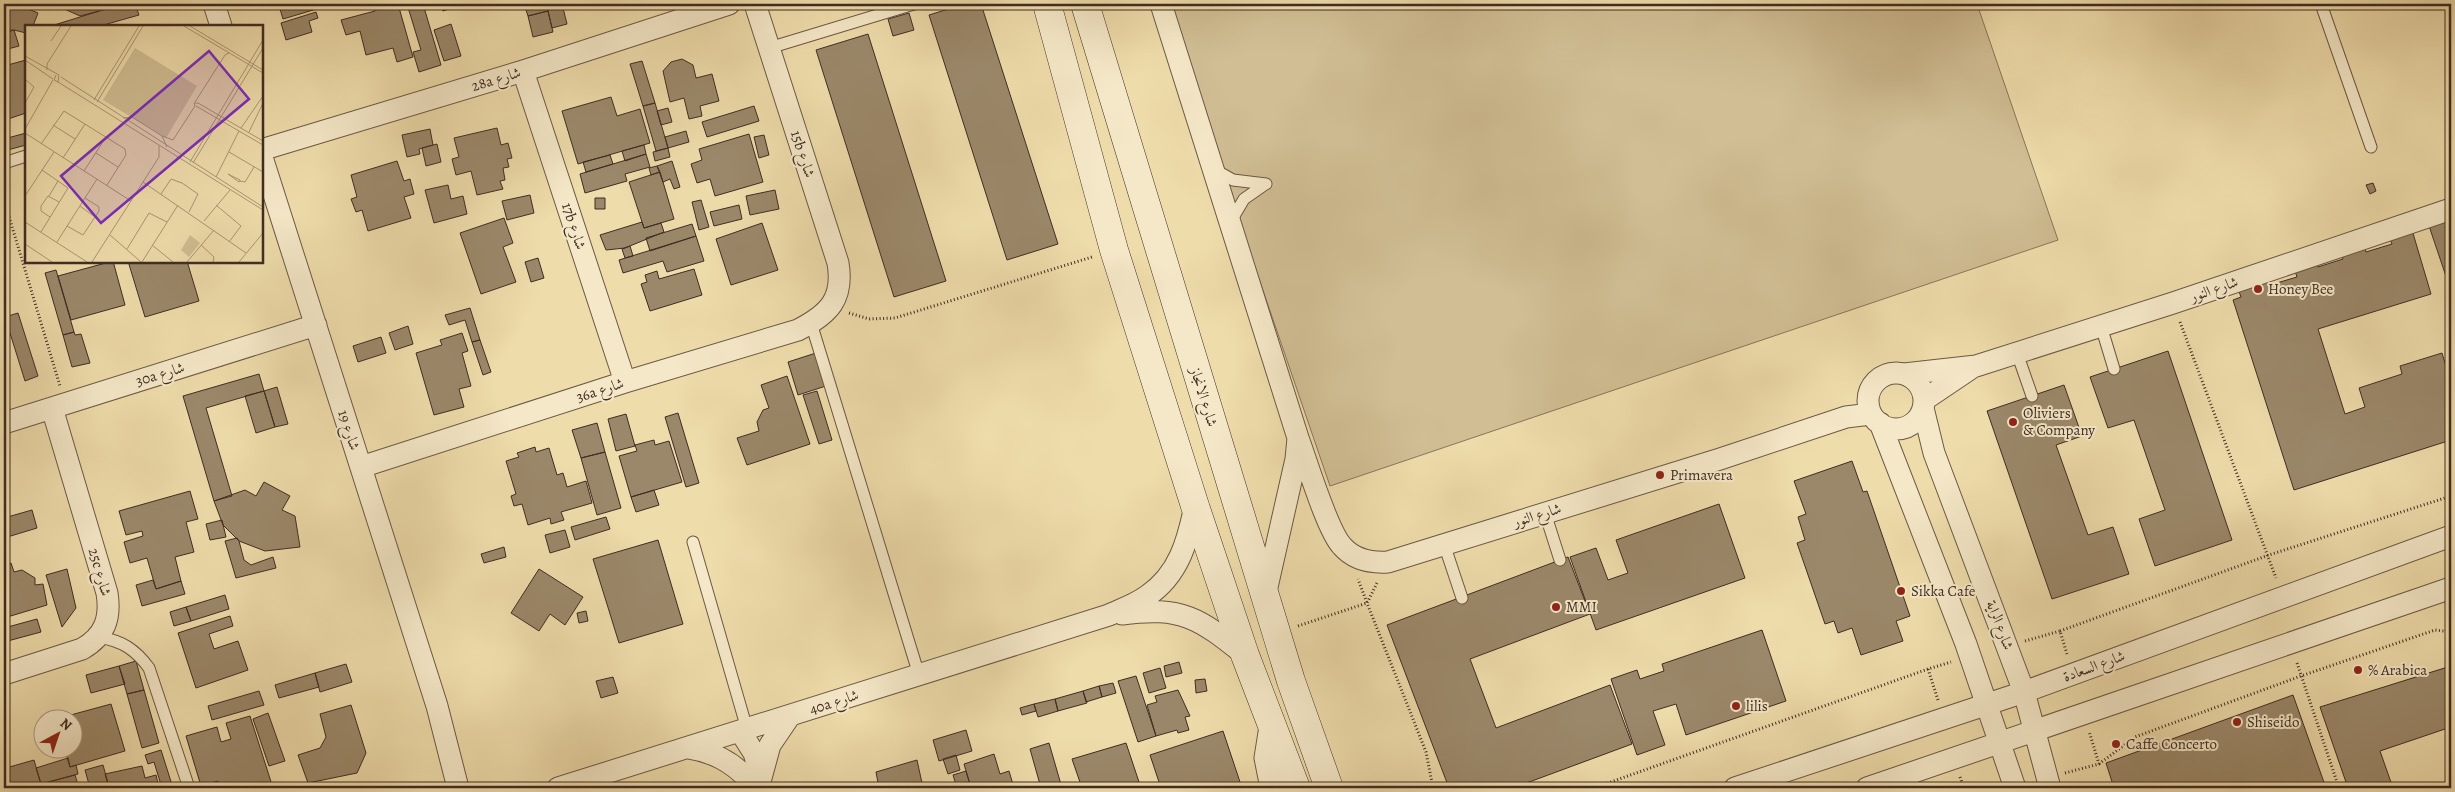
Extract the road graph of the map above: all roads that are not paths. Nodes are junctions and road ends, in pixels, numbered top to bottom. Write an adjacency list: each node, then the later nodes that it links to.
1 (214, 4): 9 (street)
2 (729, 4): 11 (street, 28a شارع)
3 (755, 4): 10 (street, 15b شارع)
4 (914, 4): 10 (lane)
5 (1047, 4): 36 (street)
6 (1085, 4): 43 (street, شارع الانجاز)
7 (1161, 4): 17 (street)
8 (2321, 4): 12 (lane)
9 (221, 25)
10 (769, 48): 20 (street, 15b شارع)
11 (523, 71): 13 (street, 28a شارع); 28 (street, 17b شارع)
12 (2371, 147)
13 (262, 152)
14 (262, 155): 22 (street, شارع 19)
15 (25, 156): 16 (lane)
16 (4, 163)
17 (1214, 169): 19 (street); 19 (lane)
18 (2451, 208): 23 (street, شارع النور)
19 (1231, 222): 34 (street)
20 (832, 305): 21 (street, 36a شارع)
21 (811, 323): 28 (street, 36a شارع); 49 (lane)
22 (316, 325): 31 (street, 30a شارع); 35 (street, شارع 19)
23 (2101, 326): 24 (street, شارع النور); 26 (lane)
24 (2017, 353): 25 (street, شارع النور); 29 (lane)
25 (1976, 366): 27 (street); 30 (street)
26 (2114, 369)
27 (1904, 374): 30 (street); 32 (street)
28 (625, 382): 35 (street, 36a شارع)
29 (2032, 396)
30 (1923, 404): 32 (street); 50 (street, شارع الراية)
31 (58, 406): 33 (street, 30a شارع); 46 (street, 25c شارع)
32 (1873, 412): 37 (street, شارع النور); 51 (street)
33 (4, 423)
34 (1298, 438): 40 (street, شارع النور); 43 (street)
35 (361, 467): 52 (street, شارع 19)
36 (1195, 506): 45 (street, 40a شارع); 47 (street)
37 (1545, 513): 40 (street, شارع النور); 41 (lane)
38 (2451, 536): 50 (street, شارع السعادة)
39 (693, 542): 55 (lane)
40 (1444, 544): 44 (lane)
41 (1560, 560)
42 (2451, 588): 56 (street)
43 (1264, 596): 67 (street, شارع الانجاز)
44 (1462, 598)
45 (1109, 615): 47 (street, 40a شارع); 49 (street, 40a شارع)
46 (100, 636): 48 (street); 61 (lane)
47 (1245, 655): 54 (street)
48 (4, 674)
49 (919, 676): 53 (street, 40a شارع)
50 (2024, 692): 51 (street, شارع السعادة); 56 (street, شارع الراية)
51 (1988, 703): 57 (street); 68 (street, شارع السعادة)
52 (437, 706): 62 (street, شارع 19); 63 (street, شارع 19)
53 (789, 717): 55 (street, 40a شارع); 60 (street)
54 (1271, 720): 65 (street); 66 (street)
55 (744, 730): 58 (street, 40a شارع); 60 (street)
56 (2035, 731): 57 (street); 59 (street, شارع الراية)
57 (1999, 741): 69 (street); 70 (street)
58 (688, 748): 60 (street); 64 (street, 40a شارع)
59 (2049, 783)
60 (757, 784)
61 (189, 788)
62 (458, 788)
63 (472, 788)
64 (558, 788)
65 (1271, 788)
66 (1296, 788)
67 (1329, 788)
68 (1735, 788)
69 (1866, 788)
70 (2014, 788)

